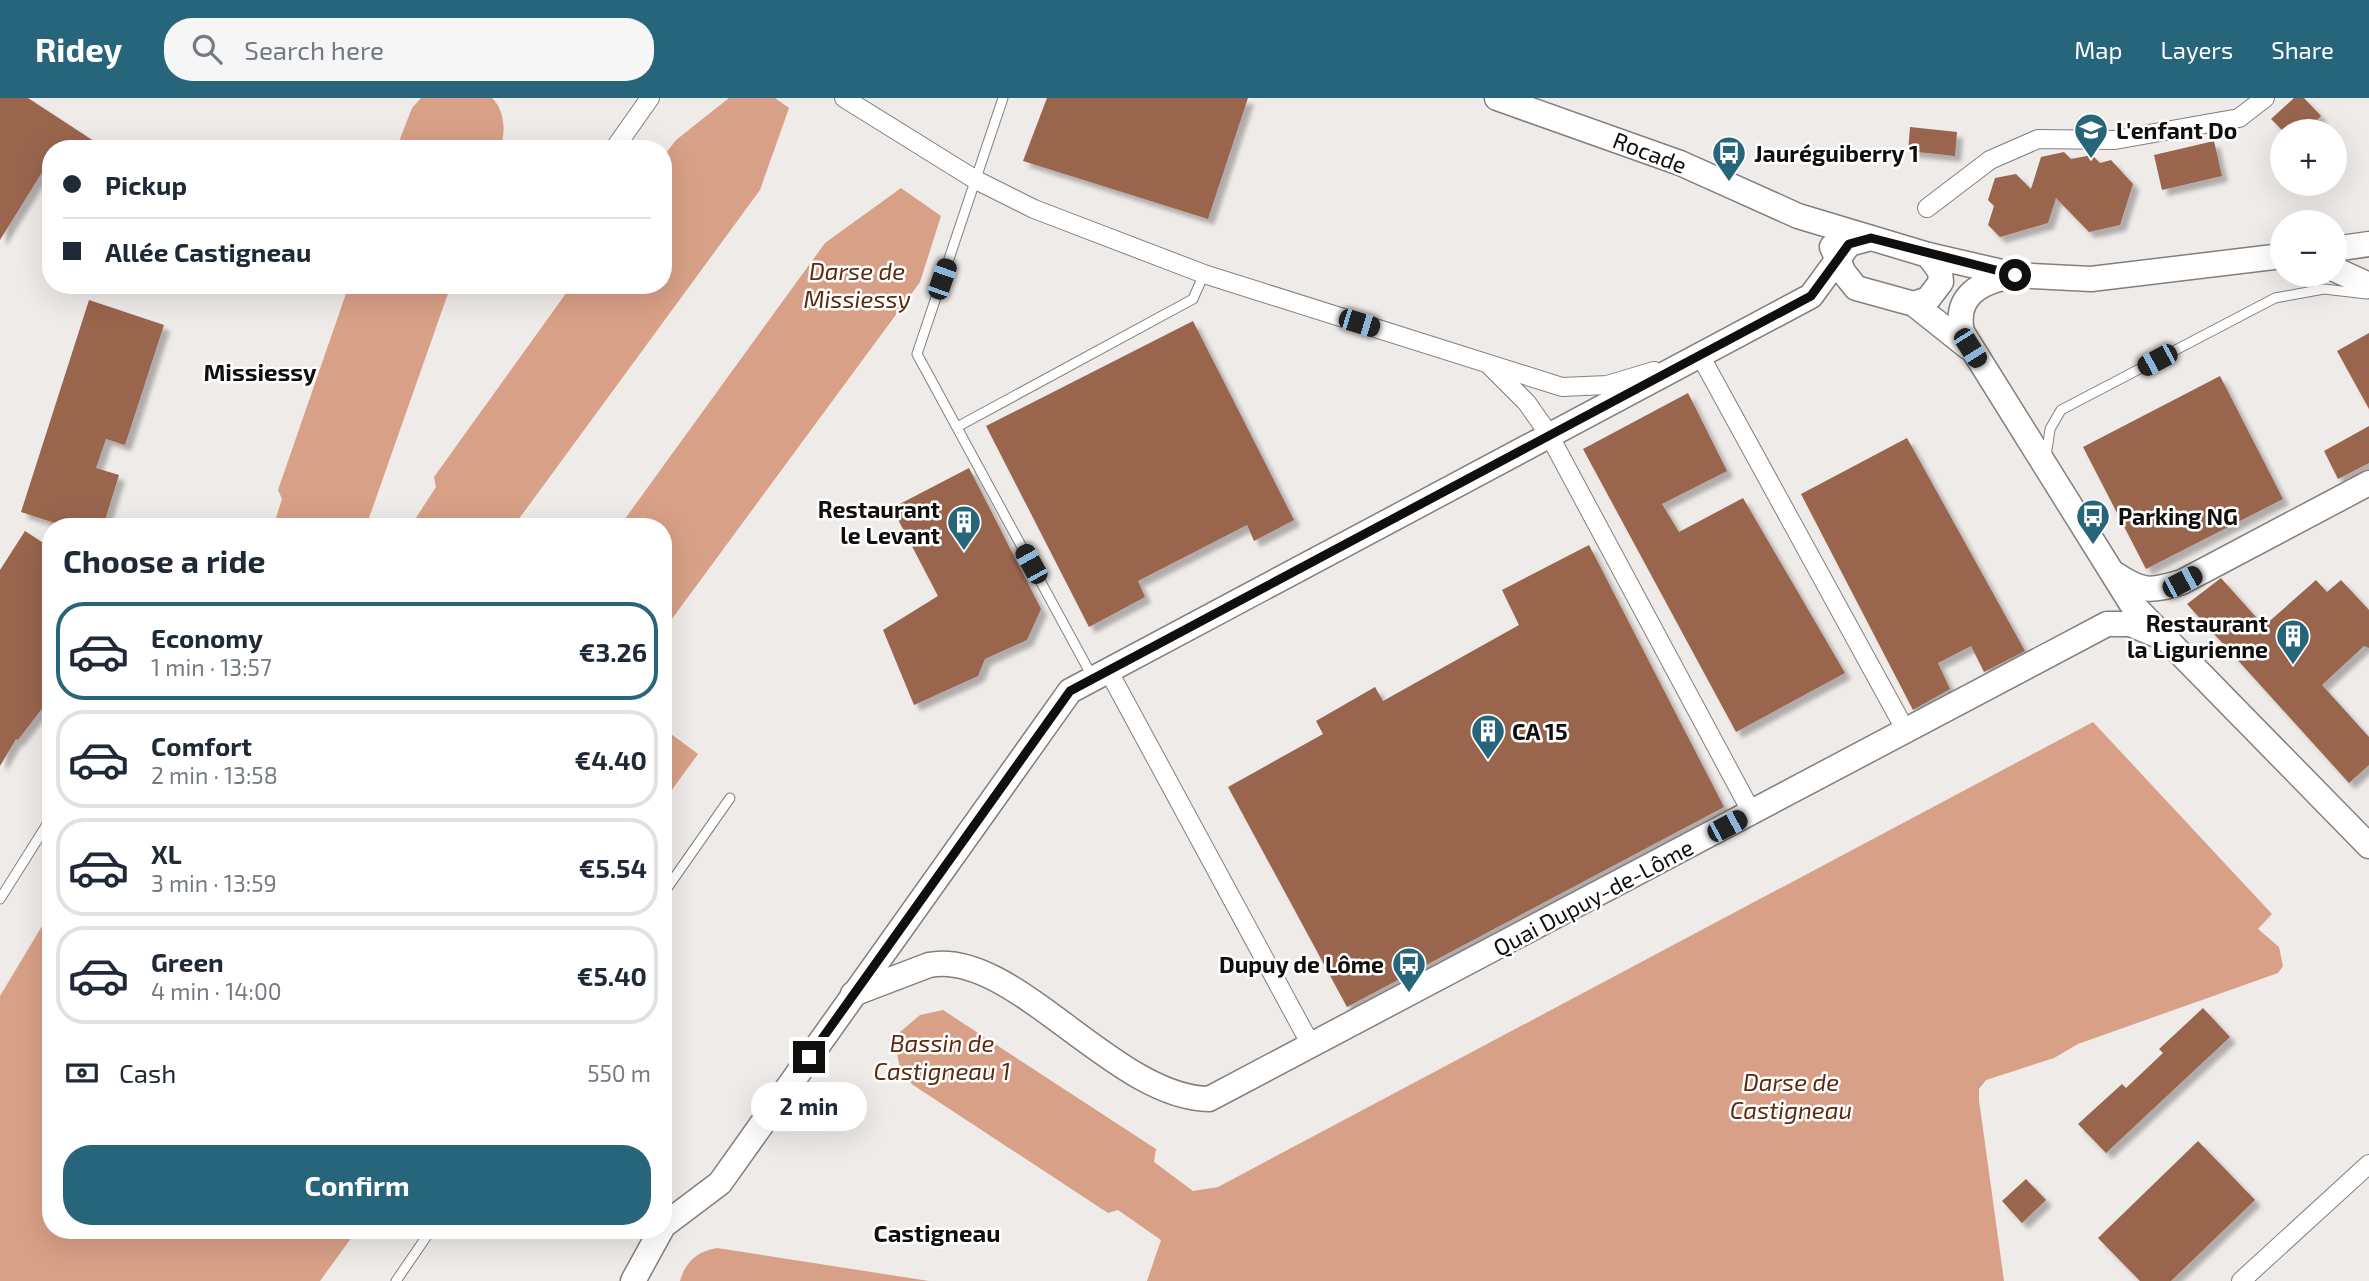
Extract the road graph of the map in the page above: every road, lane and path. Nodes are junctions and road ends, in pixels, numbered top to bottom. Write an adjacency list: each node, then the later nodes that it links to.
1 (650, 98): 6 (street)
2 (844, 98): 7 (street)
3 (1003, 98): 7 (lane)
4 (1497, 98): 9 (street, Rocade)
5 (2264, 98): 8 (street)
6 (620, 140)
7 (976, 180): 16 (street); 27 (lane)
8 (1927, 208)
9 (1798, 216): 10 (street); 15 (street)
10 (1871, 238): 13 (street); 15 (street)
11 (2369, 244): 12 (street)
12 (2347, 247)
13 (1928, 255): 17 (street); 23 (street)
14 (2270, 258): 17 (street)
15 (1839, 259): 20 (street); 22 (street)
16 (1204, 274): 26 (street); 27 (lane)
17 (2015, 275): 24 (street)
18 (2347, 275): 19 (street)
19 (2369, 285)
20 (1870, 293): 22 (street); 23 (street)
21 (2369, 294): 29 (lane)
22 (1811, 296): 25 (street)
23 (1914, 304): 24 (street)
24 (1970, 348): 29 (street)
25 (1701, 357): 26 (street); 28 (street); 37 (street)
26 (1489, 364): 28 (street)
27 (957, 427): 36 (lane)
28 (1550, 436): 36 (street); 39 (street)
29 (2044, 466): 31 (street)
30 (2369, 483): 32 (street)
31 (2111, 572): 32 (street); 33 (street)
32 (2182, 582): 33 (street, Quai Dupuy-de-Lôme); 35 (street)
33 (2136, 608): 34 (street, Quai Dupuy-de-Lôme); 35 (street)
34 (2107, 624): 35 (street); 37 (street, Quai Dupuy-de-Lôme)
35 (2166, 639): 41 (street)
36 (1101, 674): 44 (street); 45 (street)
37 (1906, 731): 39 (street, Quai Dupuy-de-Lôme)
38 (730, 798): 42 (lane)
39 (1752, 813): 45 (street, Quai Dupuy-de-Lôme)
40 (42, 832): 43 (lane)
41 (2369, 846)
42 (672, 881)
43 (0, 899)
44 (853, 994): 45 (street, Quai Dupuy-de-Lôme); 47 (street)
45 (1311, 1045)
46 (2369, 1164): 52 (street)
47 (672, 1220)
48 (425, 1239): 50 (lane)
49 (656, 1239): 51 (street)
50 (396, 1281)
51 (633, 1281)
52 (2241, 1281)

